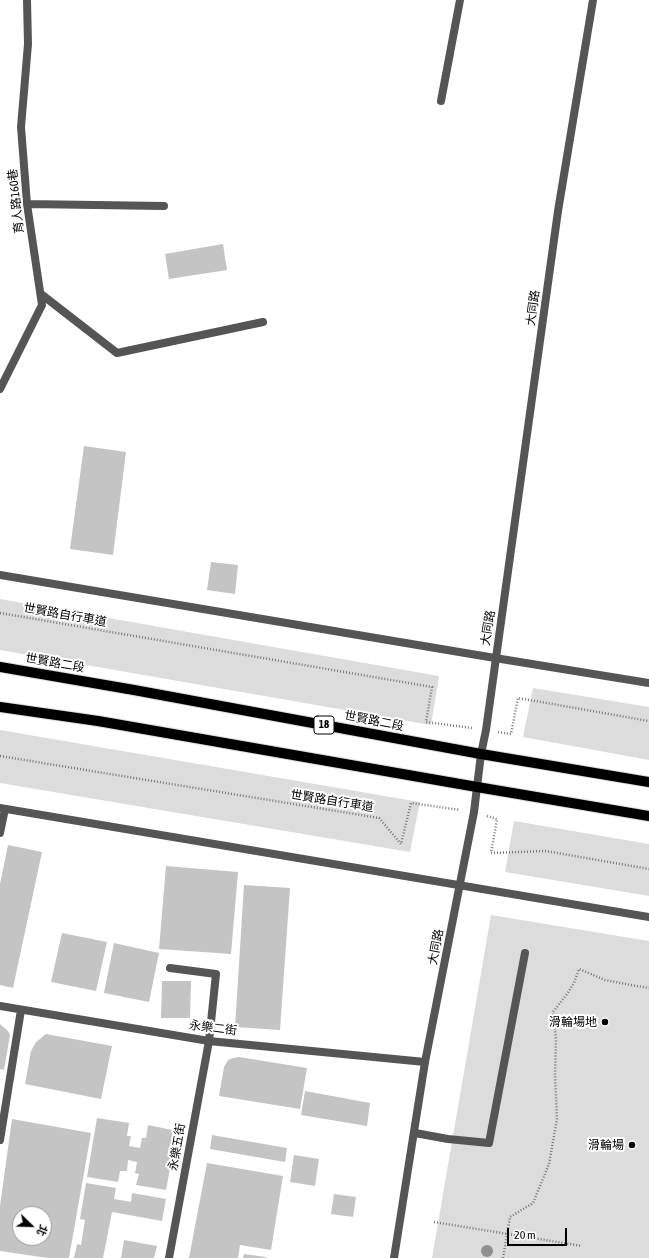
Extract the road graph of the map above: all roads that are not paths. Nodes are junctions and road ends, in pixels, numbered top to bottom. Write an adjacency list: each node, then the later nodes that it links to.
1 (27, 0): 5 (street, 育人路160巷)
2 (460, 0): 4 (street)
3 (592, 0): 11 (street, 大同路)
4 (441, 101)
5 (27, 204): 6 (street); 7 (street, 育人路160巷)
6 (164, 206)
7 (40, 294): 8 (street); 9 (street, 育人路160巷)
8 (263, 322)
9 (0, 389)
10 (0, 574): 11 (street)
11 (496, 658): 13 (street); 15 (street, 大同路)
12 (0, 667): 15 (main road, 世賢路二段 / 18)
13 (649, 682)
14 (0, 707): 17 (main road)
15 (481, 754): 16 (main road, 世賢路二段 / 18); 17 (street, 大同路)
16 (649, 782)
17 (477, 788): 19 (main road); 21 (street, 大同路)
18 (2, 809): 20 (street); 21 (street)
19 (649, 816)
20 (0, 833)
21 (460, 886): 22 (street); 28 (street, 大同路)
22 (649, 918)
23 (525, 954): 29 (street)
24 (170, 968): 27 (street, 永樂五街)
25 (0, 1006): 26 (street, 永樂二街)
26 (21, 1010): 27 (street, 永樂二街); 30 (street)
27 (209, 1041): 28 (street, 永樂二街); 31 (street, 永樂五街)
28 (426, 1062): 29 (street, 大同路)
29 (415, 1133): 32 (street, 大同路)
30 (0, 1140)
31 (169, 1258)
32 (394, 1258)

